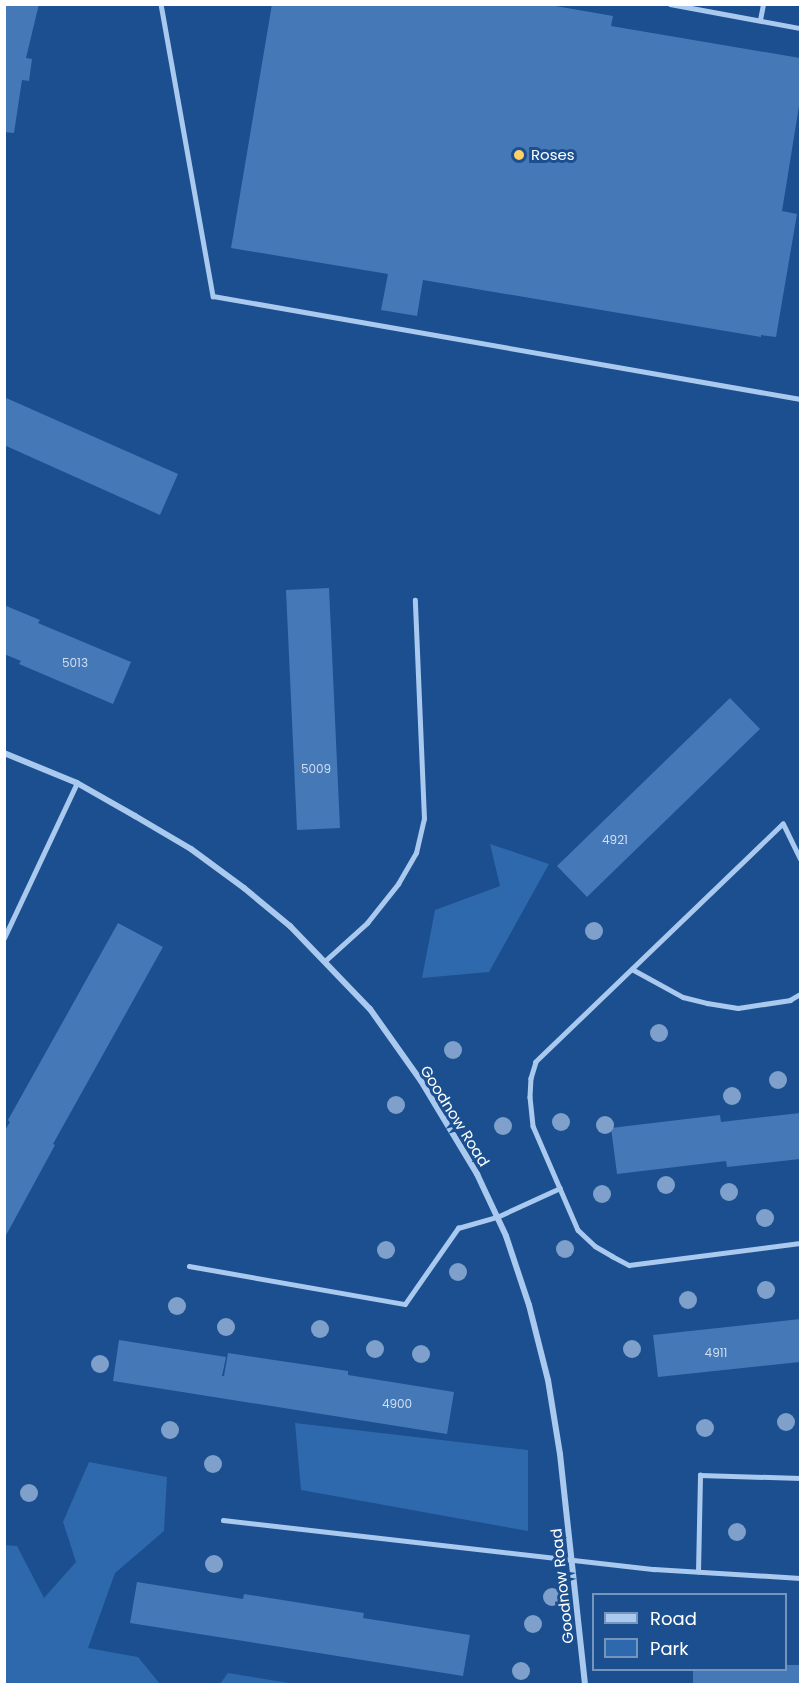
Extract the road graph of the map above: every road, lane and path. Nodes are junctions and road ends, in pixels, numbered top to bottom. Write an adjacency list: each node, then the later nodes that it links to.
1 (161, 4): 7 (lane)
2 (670, 4): 4 (lane)
3 (763, 4): 5 (lane)
4 (675, 5): 5 (lane)
5 (760, 20): 6 (lane)
6 (801, 28)
7 (801, 399)
8 (415, 600): 13 (lane)
9 (4, 753): 10 (street, Goodnow Road)
10 (77, 783): 12 (lane); 13 (street, Goodnow Road)
11 (801, 859): 14 (lane)
12 (4, 938)
13 (325, 961): 17 (street, Goodnow Road)
14 (632, 969): 15 (lane); 16 (lane)
15 (801, 994)
16 (560, 1188): 17 (lane); 18 (lane)
17 (497, 1218): 19 (lane); 22 (street, Goodnow Road)
18 (801, 1243)
19 (189, 1266)
20 (801, 1478): 23 (lane)
21 (223, 1520): 22 (lane)
22 (571, 1560): 23 (lane); 25 (street, Goodnow Road)
23 (698, 1572): 24 (lane)
24 (801, 1578)
25 (585, 1684)

